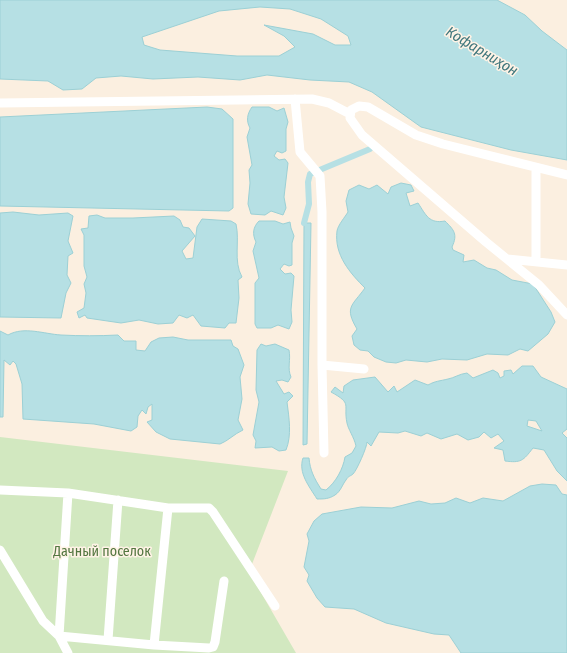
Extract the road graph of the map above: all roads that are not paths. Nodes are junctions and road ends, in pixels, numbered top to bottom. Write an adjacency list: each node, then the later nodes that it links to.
1 (295, 99): 2 (street); 3 (street); 10 (street)
2 (0, 103)
3 (350, 114): 4 (street); 6 (street)
4 (536, 168): 5 (street); 7 (street)
5 (567, 175)
6 (507, 259): 7 (street); 9 (street)
7 (536, 261): 8 (street)
8 (567, 265)
9 (567, 315)
10 (322, 365): 11 (street); 12 (street)
11 (364, 369)
12 (324, 452)
13 (0, 490): 14 (street)
14 (68, 493): 15 (street); 20 (street)
15 (118, 500): 16 (street); 21 (street)
16 (168, 508): 19 (street); 22 (street)
17 (0, 550): 20 (street)
18 (224, 581): 22 (street)
19 (275, 606)
20 (59, 636): 21 (street); 23 (street)
21 (108, 640): 22 (street)
22 (154, 645)
23 (68, 653)

